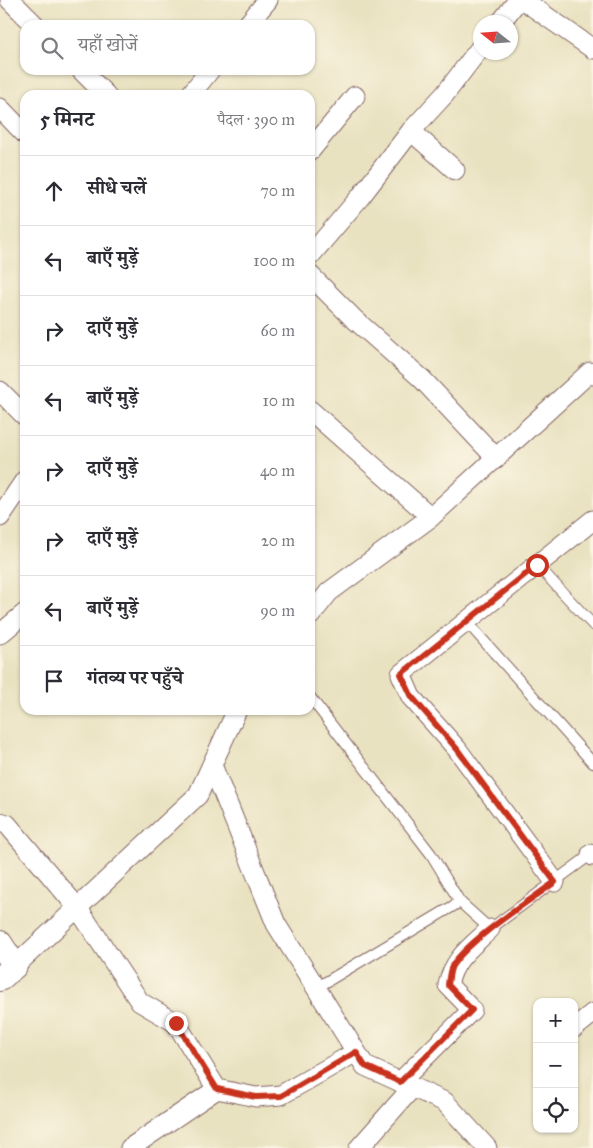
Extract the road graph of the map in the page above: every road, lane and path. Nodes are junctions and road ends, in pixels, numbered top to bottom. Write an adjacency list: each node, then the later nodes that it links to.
1 (10, 0): 6 (street)
2 (268, 0): 7 (street)
3 (518, 0): 5 (street)
4 (523, 0): 8 (street)
5 (506, 15)
6 (30, 20)
7 (251, 20)
8 (593, 49)
9 (473, 57): 17 (street)
10 (85, 75): 12 (street)
11 (206, 75): 13 (street)
12 (101, 90)
13 (194, 90)
14 (355, 96): 18 (street)
15 (0, 108): 16 (street)
16 (20, 129)
17 (411, 132): 19 (street); 20 (street)
18 (315, 145)
19 (455, 170)
20 (315, 250)
21 (315, 280): 26 (street)
22 (592, 372): 26 (street)
23 (0, 391): 24 (street)
24 (20, 411)
25 (315, 416): 29 (street)
26 (496, 458): 29 (street)
27 (20, 487): 28 (street)
28 (0, 517)
29 (431, 517): 32 (street)
30 (593, 520): 31 (street)
31 (537, 565): 34 (street); 35 (lane)
32 (315, 610)
33 (20, 617): 36 (street)
34 (466, 621): 39 (lane); 43 (street)
35 (593, 625)
36 (0, 634)
37 (315, 703): 44 (lane)
38 (235, 715): 40 (street)
39 (593, 763)
40 (212, 766): 45 (street); 49 (street)
41 (0, 822): 45 (street)
42 (592, 855): 43 (lane)
43 (555, 882): 46 (lane)
44 (460, 902): 46 (lane); 49 (lane)
45 (77, 907): 48 (street); 54 (street)
46 (490, 929): 53 (street)
47 (0, 943): 48 (street)
48 (7, 972)
49 (316, 988): 52 (street)
50 (593, 1013): 51 (street)
51 (578, 1025)
52 (356, 1052): 53 (street); 54 (street)
53 (406, 1085): 56 (street); 57 (street)
54 (217, 1089): 55 (street)
55 (130, 1148)
56 (359, 1148)
57 (487, 1148)

